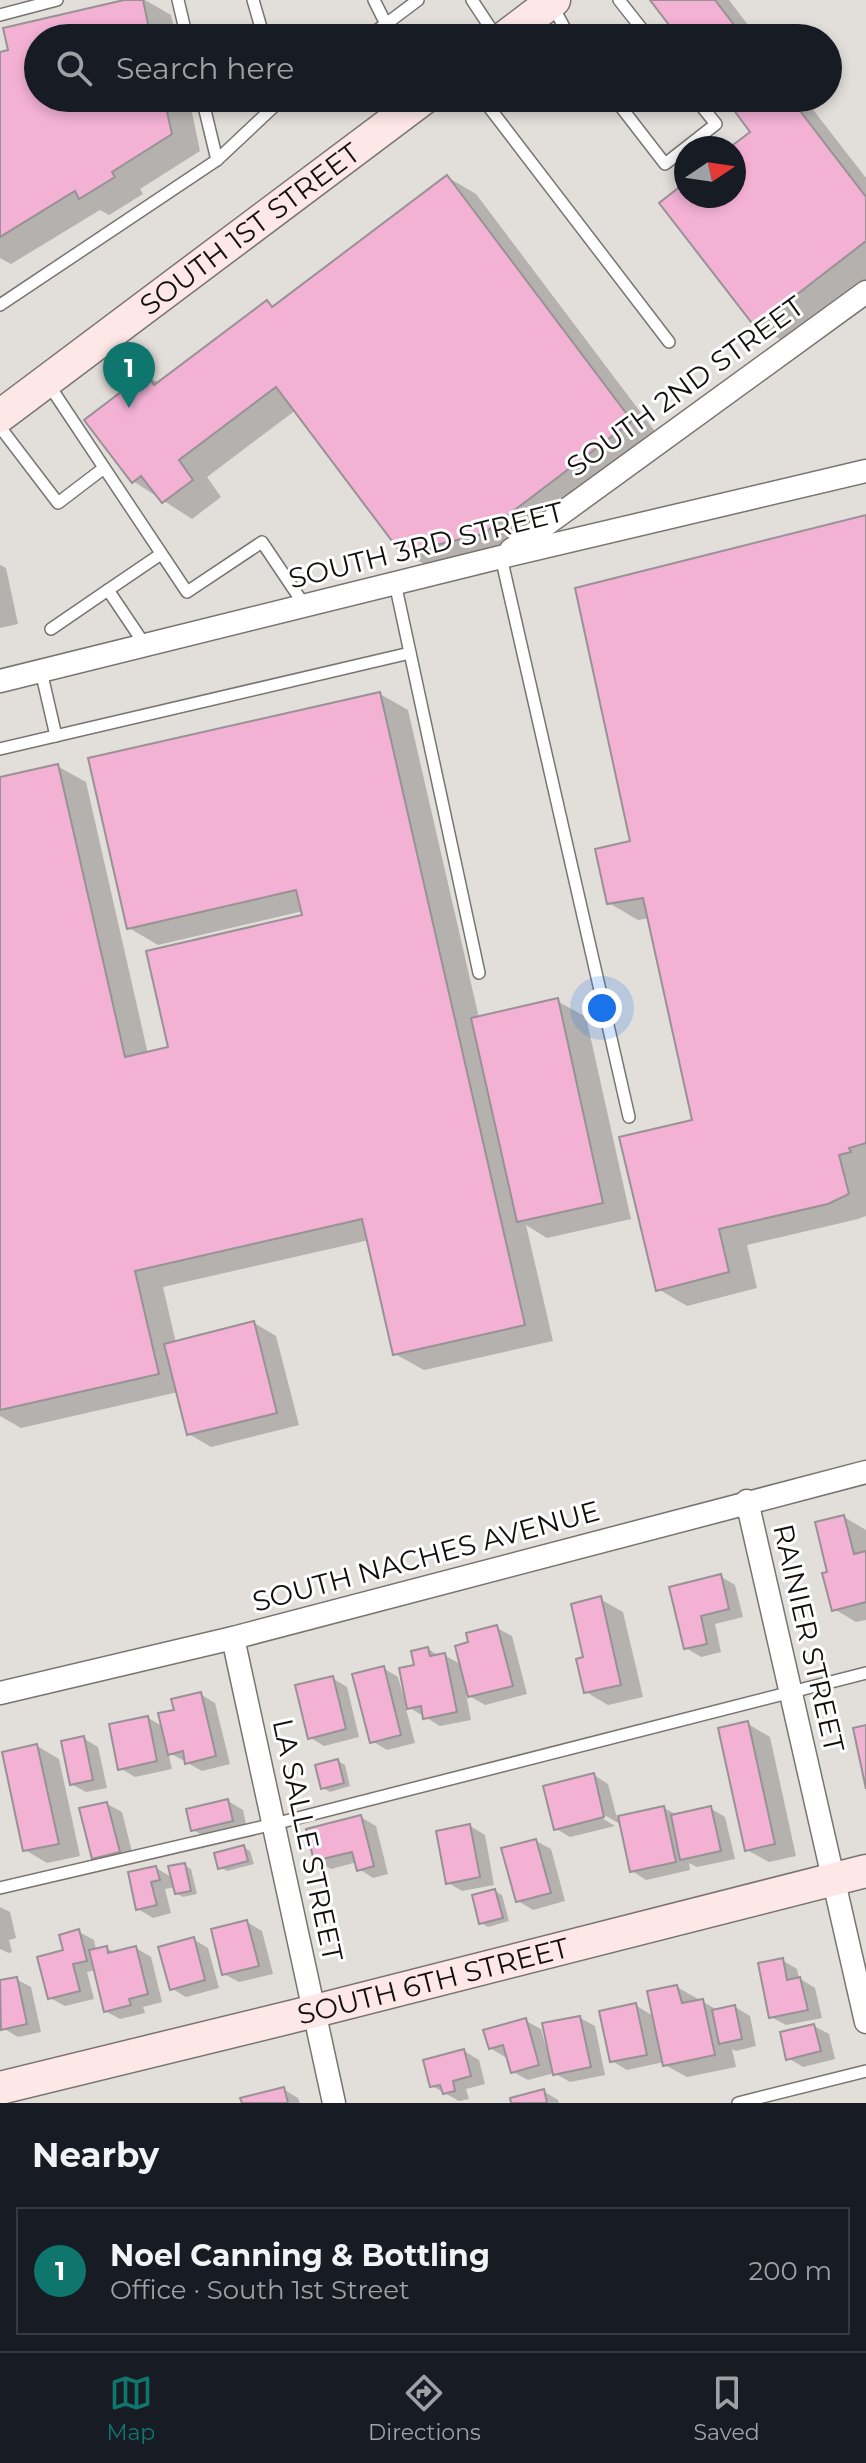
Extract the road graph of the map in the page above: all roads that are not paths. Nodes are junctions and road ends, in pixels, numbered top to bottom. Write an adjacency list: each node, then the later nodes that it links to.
1 (57, 0): 9 (lane)
2 (178, 0): 10 (lane)
3 (253, 0): 11 (lane)
4 (374, 0): 12 (lane)
5 (418, 0): 12 (lane)
6 (472, 0): 13 (lane)
7 (619, 0): 16 (lane)
8 (551, 1): 14 (street); 15 (lane)
9 (0, 15)
10 (184, 24)
11 (260, 24)
12 (386, 24)
13 (488, 24)
14 (522, 24)
15 (563, 24)
16 (638, 24)
17 (205, 112): 23 (lane)
18 (267, 112): 23 (lane)
19 (405, 112): 27 (street, SOUTH 1ST STREET)
20 (493, 112): 26 (lane)
21 (625, 112): 22 (lane)
22 (706, 112)
23 (217, 160): 25 (lane)
24 (866, 292): 33 (street, SOUTH 2ND STREET)
25 (0, 305)
26 (669, 342)
27 (46, 382): 28 (street, SOUTH 1ST STREET); 30 (lane)
28 (0, 416)
29 (0, 427): 30 (lane)
30 (104, 468): 32 (lane)
31 (866, 471): 33 (street, SOUTH 3RD STREET)
32 (161, 554): 35 (lane); 36 (lane)
33 (501, 557): 34 (street, SOUTH 3RD STREET); 45 (lane)
34 (395, 583): 36 (street, SOUTH 3RD STREET); 39 (lane)
35 (108, 590): 37 (lane); 38 (lane)
36 (305, 606): 38 (street, SOUTH 3RD STREET)
37 (51, 629)
38 (145, 645): 40 (street, SOUTH 3RD STREET)
39 (410, 653): 42 (lane); 44 (lane)
40 (41, 671): 41 (street, SOUTH 3RD STREET); 42 (lane)
41 (0, 681)
42 (56, 736): 43 (lane)
43 (0, 749)
44 (479, 973)
45 (629, 1117)
46 (866, 1472): 47 (street, SOUTH NACHES AVENUE)
47 (747, 1501): 48 (street, SOUTH NACHES AVENUE); 50 (street, RAINIER STREET)
48 (233, 1638): 51 (street, SOUTH NACHES AVENUE); 52 (street, LA SALLE STREET)
49 (866, 1673): 50 (lane)
50 (791, 1692): 52 (lane); 54 (street, RAINIER STREET)
51 (0, 1693)
52 (274, 1824): 55 (lane); 56 (street, LA SALLE STREET)
53 (866, 1871): 54 (street, SOUTH 6TH STREET)
54 (834, 1880): 56 (street, SOUTH 6TH STREET); 57 (street, RAINIER STREET)
55 (0, 1888)
56 (315, 2011): 59 (street, SOUTH 6TH STREET); 60 (street, LA SALLE STREET)
57 (866, 2022)
58 (866, 2071): 61 (lane)
59 (0, 2088)
60 (334, 2103)
61 (738, 2103)

